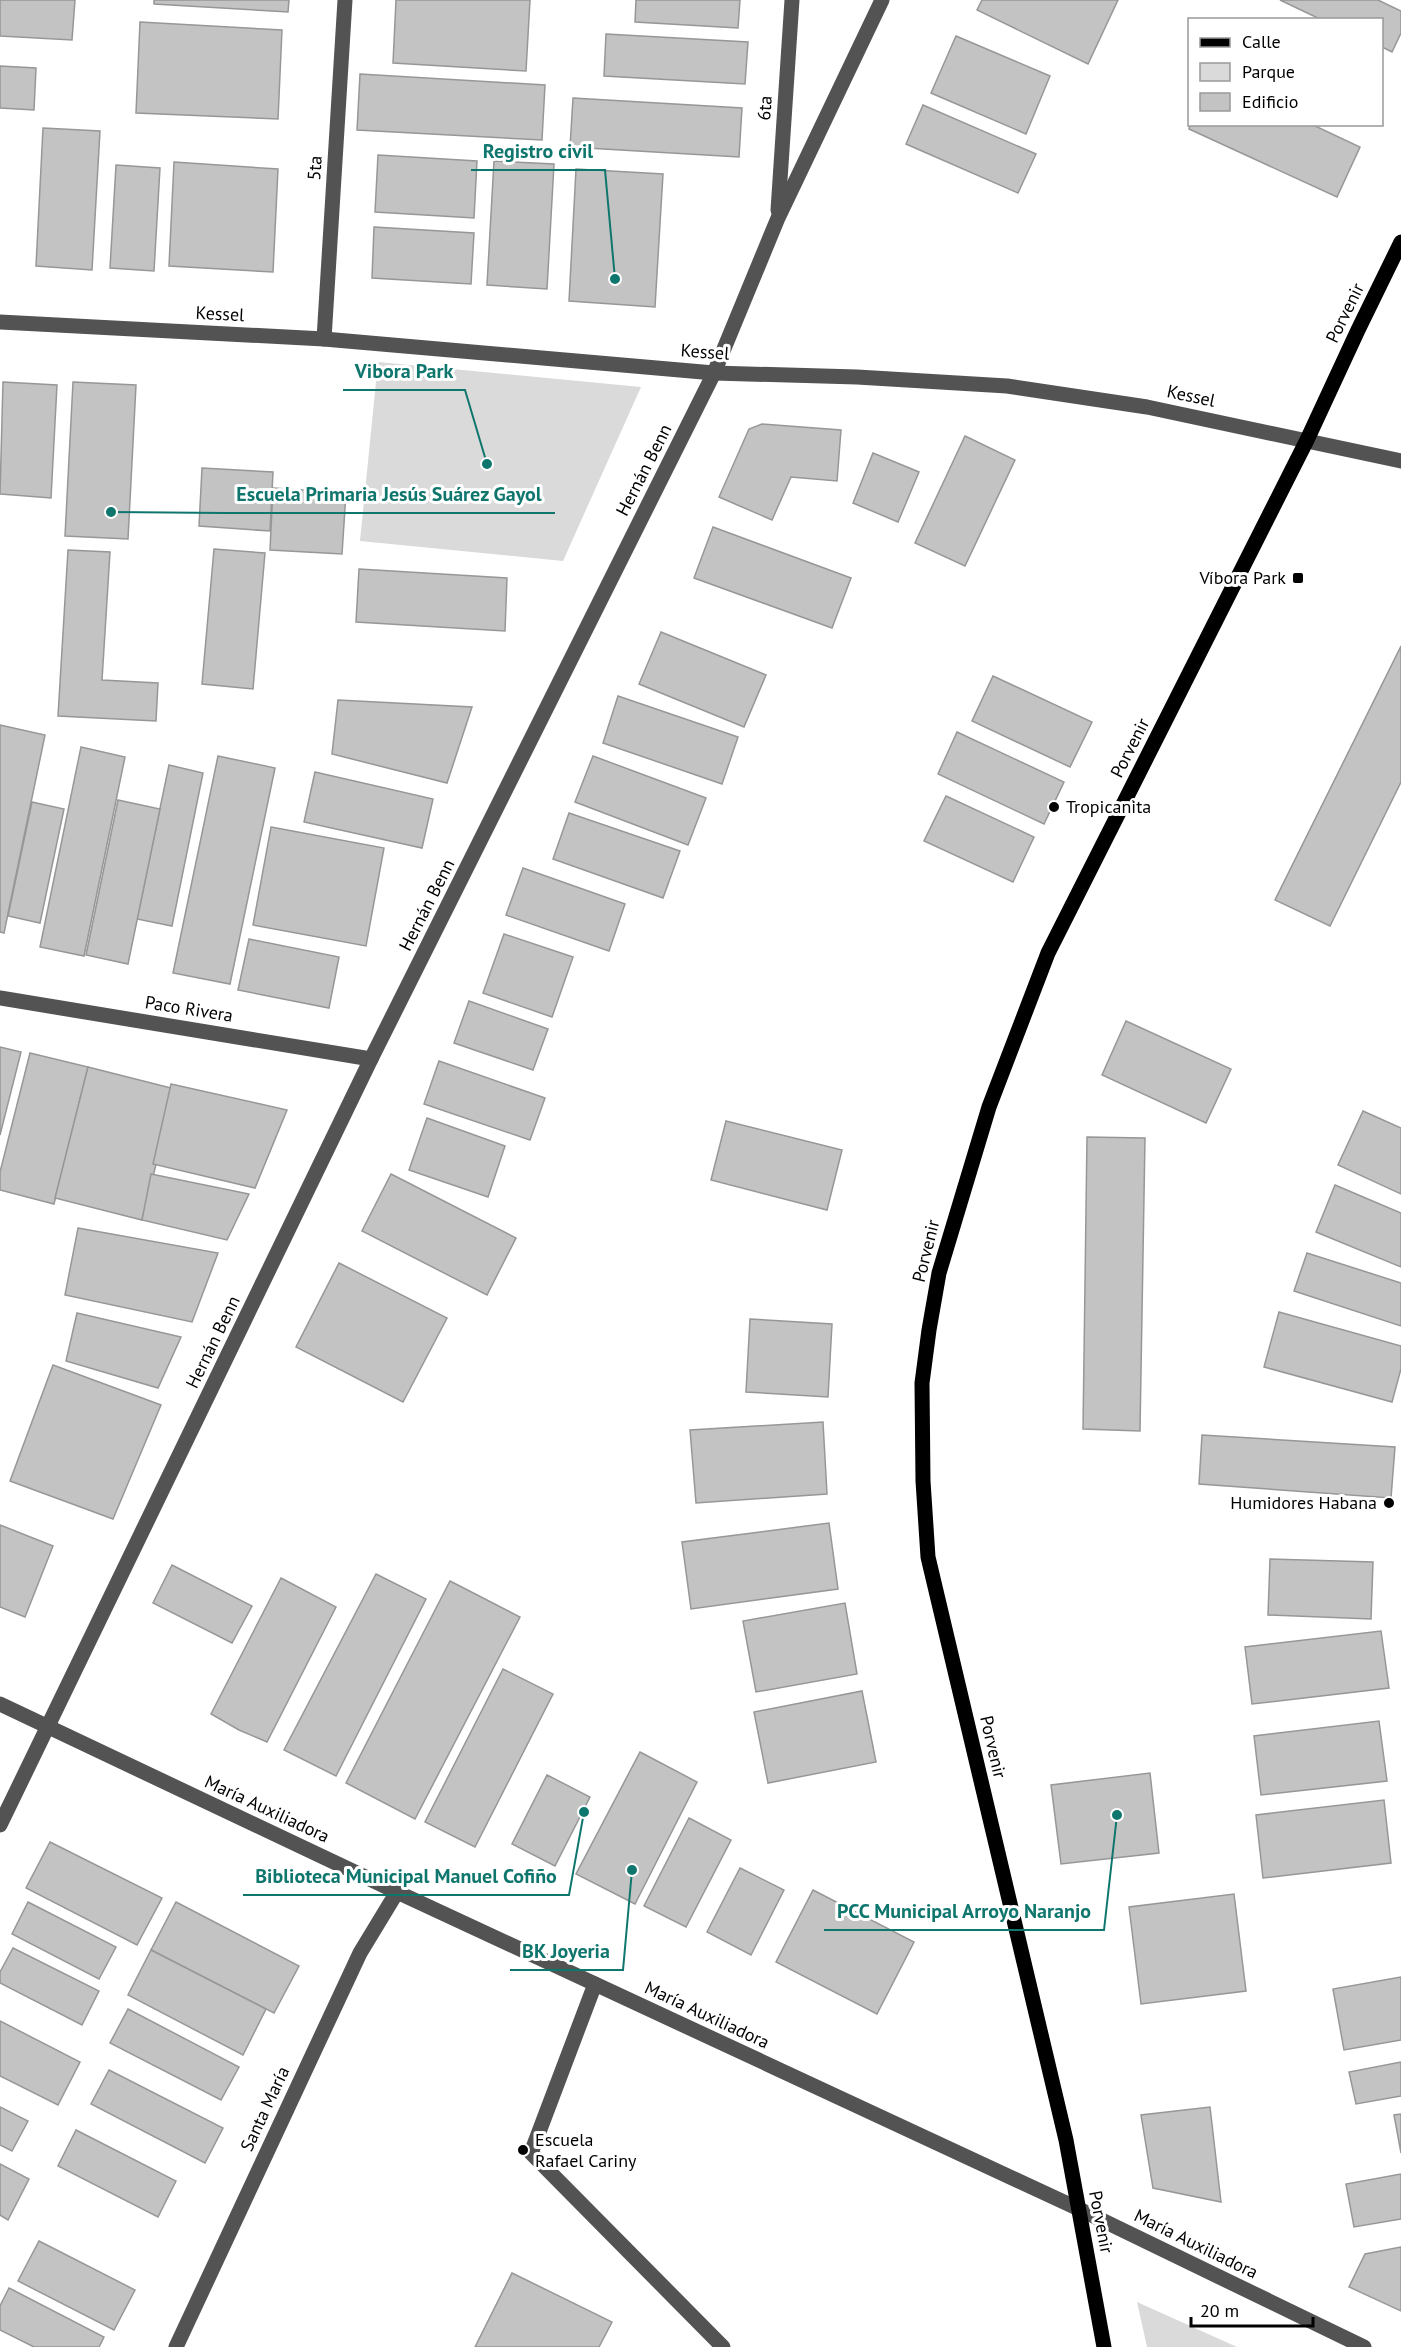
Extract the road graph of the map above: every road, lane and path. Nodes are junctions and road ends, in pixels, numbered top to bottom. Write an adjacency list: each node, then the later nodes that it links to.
1 (345, 0): 7 (street, 5ta)
2 (792, 0): 4 (street, 6ta)
3 (882, 0): 4 (street, Hernán Benn)
4 (778, 218): 8 (street, Hernán Benn)
5 (1401, 243): 9 (main road, Porvenir)
6 (0, 322): 7 (street, Kessel)
7 (324, 339): 8 (street, Kessel)
8 (714, 373): 9 (street, Kessel); 12 (street, Hernán Benn)
9 (1308, 440): 10 (street, Kessel); 18 (main road, Porvenir)
10 (1401, 461)
11 (0, 998): 12 (street, Paco Rivera)
12 (371, 1059): 14 (street, Hernán Benn)
13 (0, 1704): 14 (street, María Auxiliadora)
14 (48, 1726): 15 (street, Hernán Benn); 16 (street, María Auxiliadora)
15 (0, 1825)
16 (398, 1892): 17 (street, María Auxiliadora); 19 (street, Santa María)
17 (596, 1984): 18 (street, María Auxiliadora); 20 (street)
18 (1078, 2209): 21 (main road, Porvenir); 22 (street, María Auxiliadora)
19 (176, 2347)
20 (723, 2347)
21 (1104, 2347)
22 (1364, 2347)

